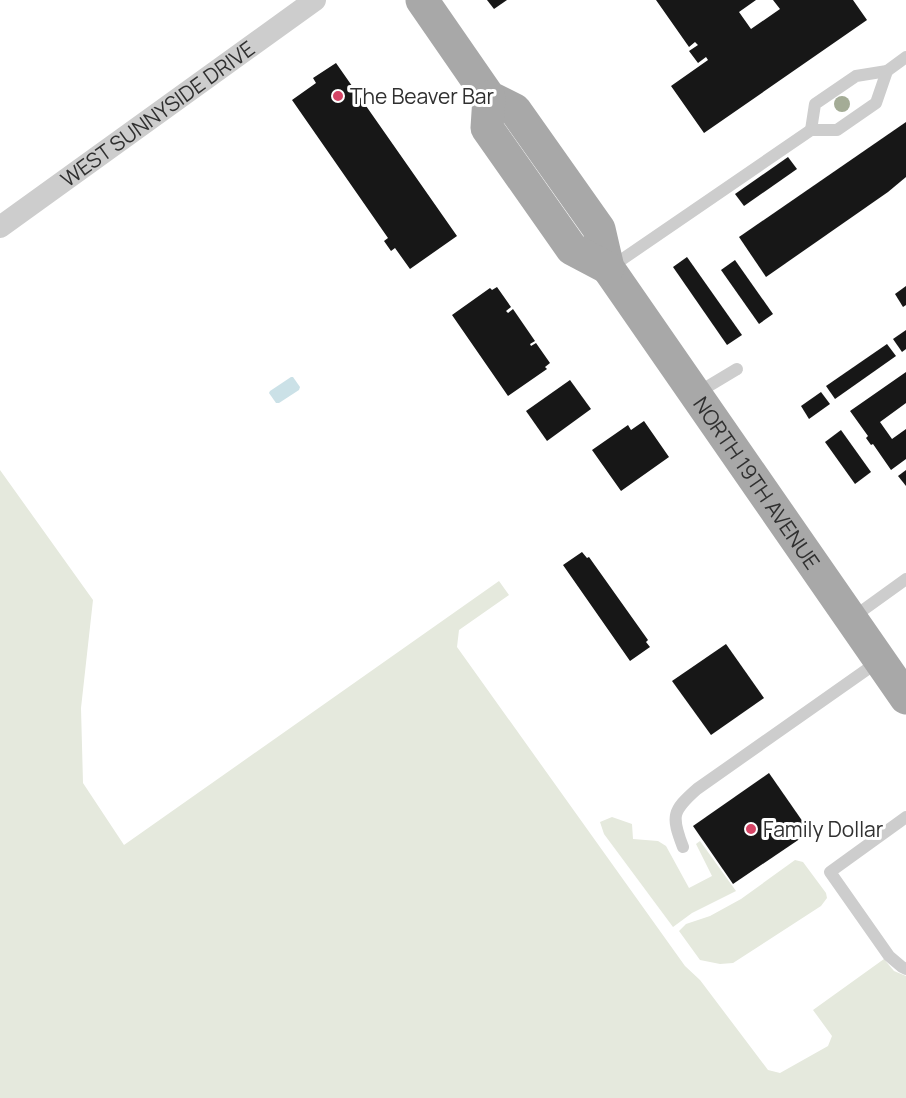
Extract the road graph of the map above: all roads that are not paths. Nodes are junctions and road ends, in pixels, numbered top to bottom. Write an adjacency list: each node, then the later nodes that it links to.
1 (315, 0): 6 (street, WEST SUNNYSIDE DRIVE)
2 (422, 0): 7 (main road, NORTH 19TH AVENUE)
3 (906, 57): 4 (lane)
4 (887, 71): 5 (lane); 5 (lane)
5 (811, 130): 7 (lane)
6 (0, 226)
7 (608, 268): 9 (main road, NORTH 19TH AVENUE)
8 (737, 369): 9 (lane)
9 (695, 394): 11 (main road, NORTH 19TH AVENUE)
10 (906, 579): 11 (lane)
11 (851, 618): 12 (main road, NORTH 19TH AVENUE)
12 (880, 661): 13 (main road, NORTH 19TH AVENUE); 15 (lane)
13 (906, 698)
14 (906, 817): 16 (lane)
15 (683, 847)
16 (906, 969)

